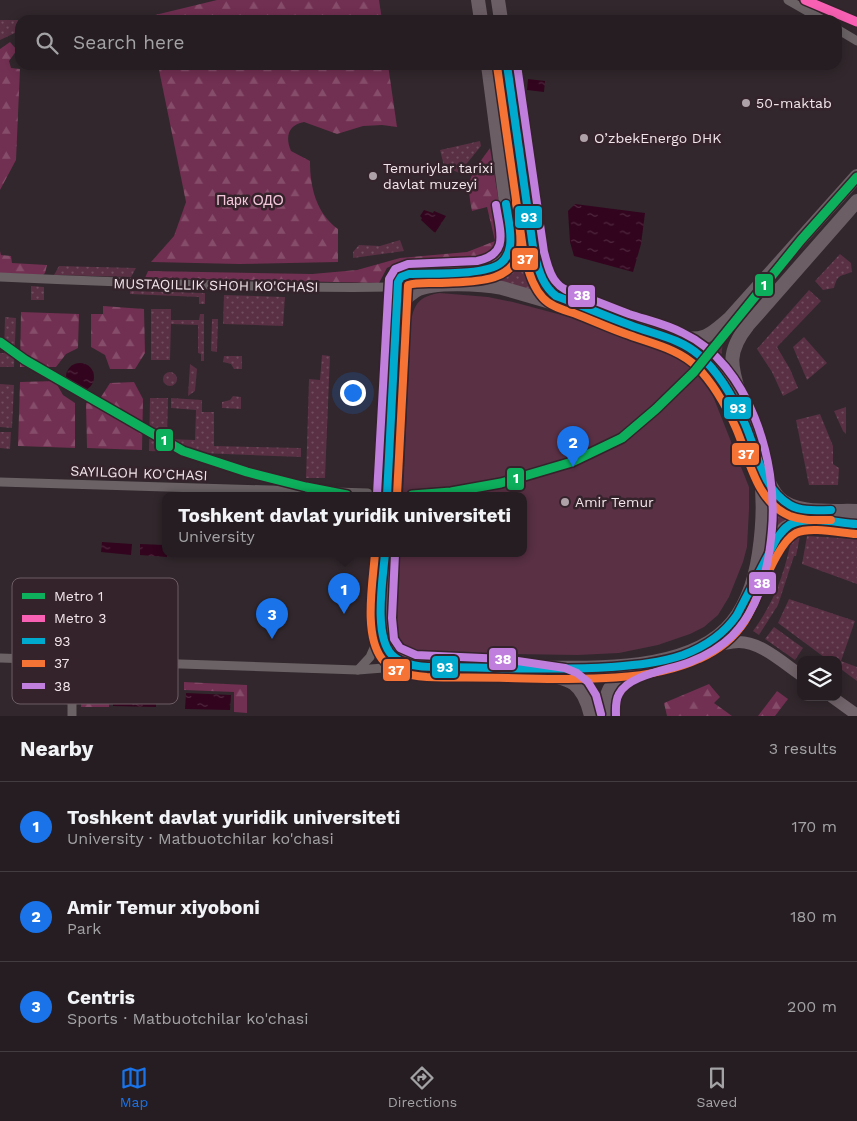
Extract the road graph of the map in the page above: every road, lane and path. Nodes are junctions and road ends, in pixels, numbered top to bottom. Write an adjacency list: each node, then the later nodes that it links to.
1 (478, 0): 4 (main road)
2 (498, 0): 5 (main road)
3 (788, 0): 6 (street)
4 (480, 15)
5 (500, 15)
6 (814, 15)
7 (842, 32): 8 (street)
8 (857, 41)
9 (489, 70): 15 (main road)
10 (508, 70): 17 (main road)
11 (857, 176): 18 (main road)
12 (857, 201): 19 (main road)
13 (0, 277): 15 (street, MUSTAQILLIK SHOH KO'CHASI)
14 (433, 286): 15 (street, MUSTAQILLIK SHOH KO'CHASI); 16 (main road); 17 (main road)
15 (397, 287): 16 (main road)
16 (395, 319): 22 (main road)
17 (632, 326): 18 (main road)
18 (661, 334): 19 (main road)
19 (755, 451): 23 (main road); 26 (main road)
20 (0, 482): 21 (street, SAYILGOH KO'CHASI)
21 (335, 492)
22 (387, 492)
23 (857, 511)
24 (857, 524): 26 (main road)
25 (385, 557): 27 (main road)
26 (752, 584): 28 (main road)
27 (382, 630): 31 (main road); 33 (street)
28 (674, 657): 29 (main road); 34 (street)
29 (647, 663): 32 (main road); 38 (main road)
30 (178, 664): 33 (street)
31 (415, 665): 32 (main road); 33 (street)
32 (493, 667): 37 (main road)
33 (358, 670)
34 (797, 673)
35 (838, 701): 36 (street)
36 (857, 715)
37 (591, 716)
38 (606, 716)

